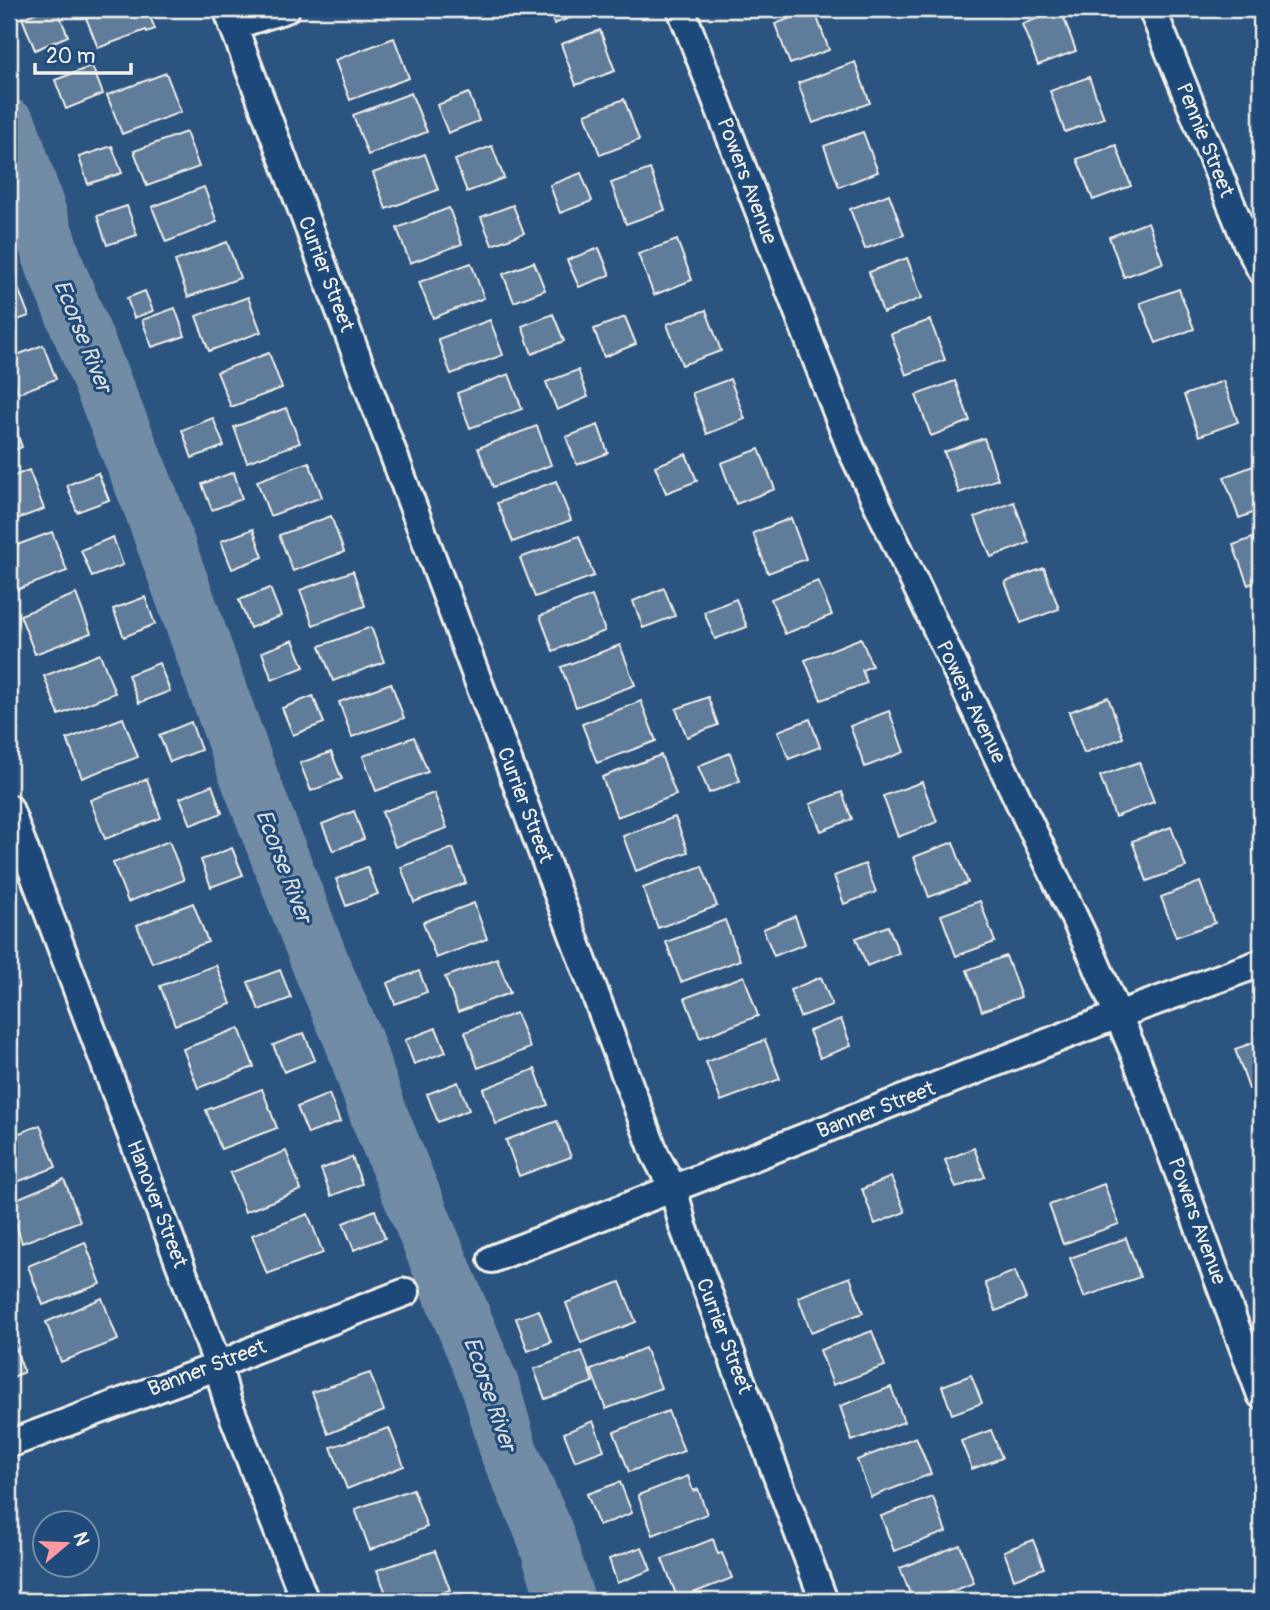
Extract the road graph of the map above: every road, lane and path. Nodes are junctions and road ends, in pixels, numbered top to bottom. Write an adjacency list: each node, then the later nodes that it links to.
1 (286, 9): 4 (street)
2 (681, 9): 8 (street, Powers Avenue)
3 (1152, 9): 5 (street, Pennie Street)
4 (230, 17): 9 (street, Currier Street)
5 (1261, 270)
6 (9, 808): 12 (street, Hanover Street)
7 (1261, 963): 8 (street, Banner Street)
8 (1118, 1015): 9 (street, Banner Street); 13 (street, Powers Avenue)
9 (674, 1190): 10 (street, Banner Street); 16 (street, Currier Street)
10 (492, 1259)
11 (406, 1292): 12 (street, Banner Street)
12 (218, 1366): 14 (street, Banner Street); 15 (street, Hanover Street)
13 (1261, 1395)
14 (9, 1444)
15 (305, 1601)
16 (824, 1601)

